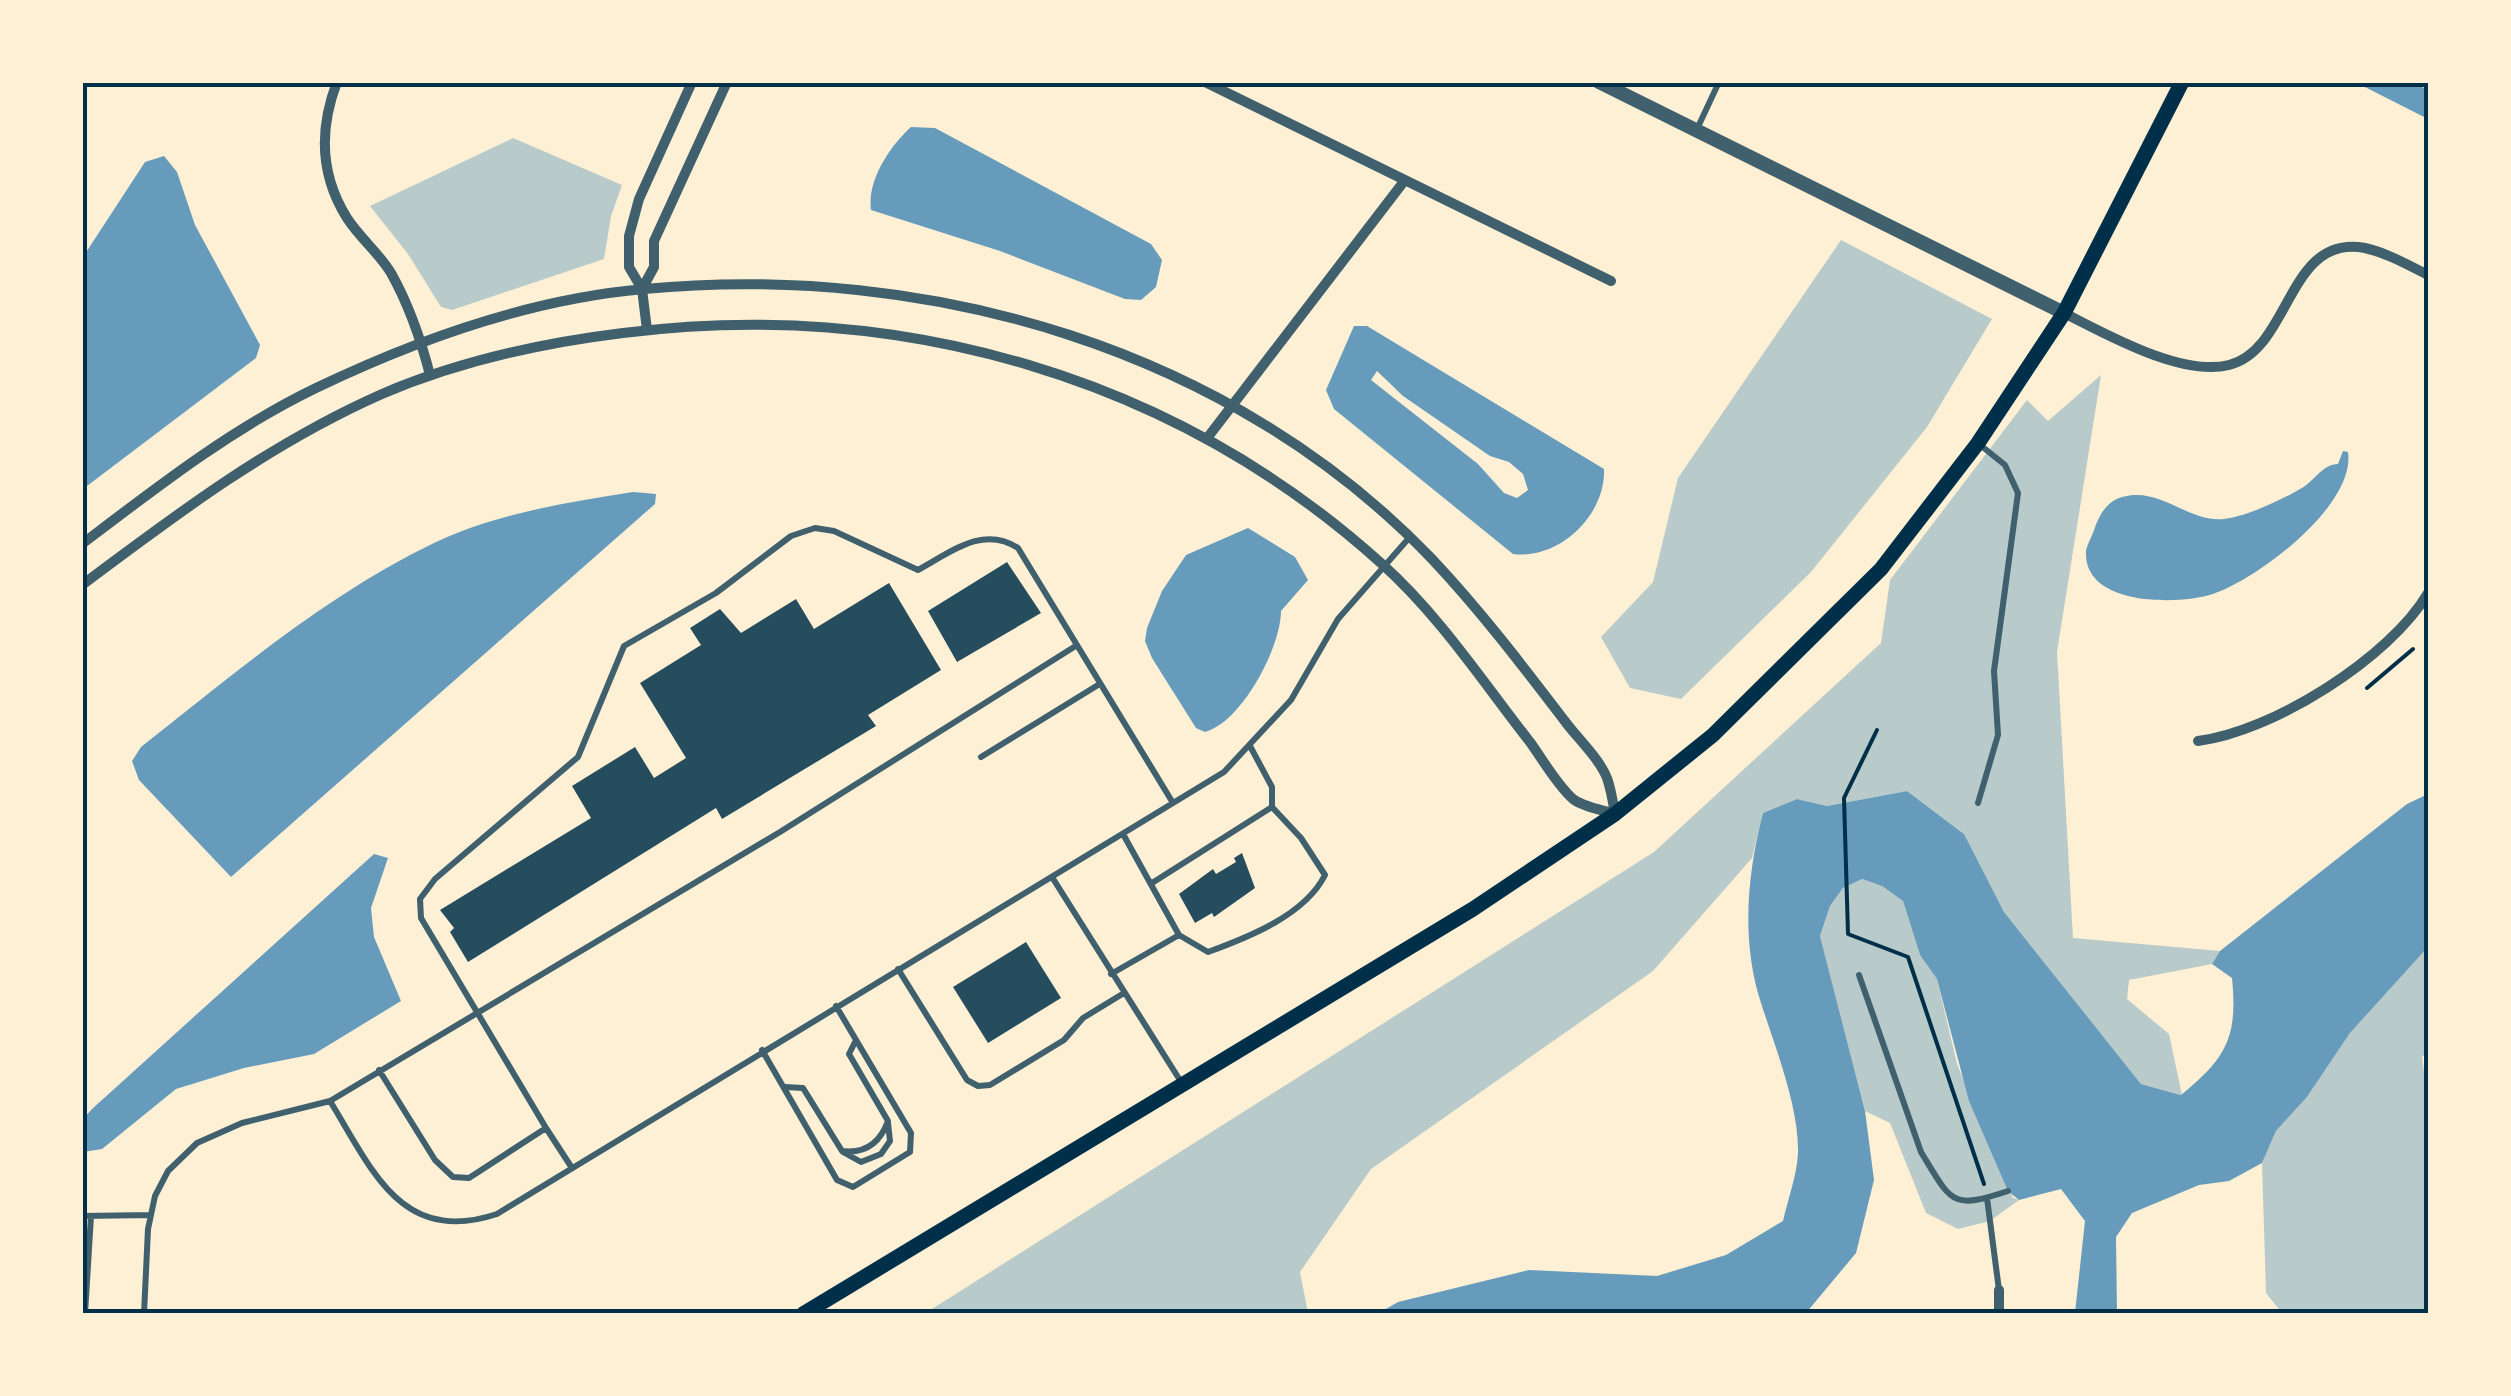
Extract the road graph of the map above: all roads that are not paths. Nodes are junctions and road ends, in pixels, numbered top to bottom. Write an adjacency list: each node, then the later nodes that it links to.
1 (337, 82): 15 (street)
2 (692, 82): 12 (street)
3 (728, 82): 12 (street)
4 (1206, 82): 9 (street)
5 (1599, 82): 8 (street)
6 (1719, 82): 8 (lane)
7 (2182, 82): 13 (main road)
8 (1696, 130): 13 (street)
9 (1405, 180): 11 (street); 17 (street)
10 (2428, 275): 13 (street)
11 (1610, 281)
12 (642, 289): 14 (street); 15 (street); 17 (street)
13 (2064, 313): 19 (main road)
14 (647, 330): 16 (street); 18 (street)
15 (422, 343): 16 (street); 21 (street)
16 (430, 376): 23 (street)
17 (1230, 405): 18 (street); 20 (street)
18 (1208, 437): 22 (street)
19 (1978, 443): 31 (lane); 33 (main road)
20 (1410, 537): 22 (lane); 33 (street)
21 (82, 544)
22 (1384, 566): 28 (lane); 33 (street)
23 (82, 585)
24 (2428, 593): 27 (street)
25 (1074, 646): 26 (lane); 43 (lane); 43 (lane)
26 (1098, 685): 29 (lane); 30 (lane)
27 (2198, 741)
28 (1250, 746): 30 (lane); 32 (lane)
29 (982, 757)
30 (1173, 803): 34 (lane)
31 (1978, 803)
32 (1272, 807): 36 (lane); 37 (lane)
33 (1615, 814): 47 (main road)
34 (1123, 834): 35 (lane); 36 (lane)
35 (1052, 876): 38 (lane); 39 (lane)
36 (1152, 883): 37 (lane)
37 (1179, 935): 39 (lane)
38 (898, 969): 41 (lane); 42 (lane)
39 (1111, 974): 41 (lane)
40 (1859, 975): 55 (lane)
41 (1124, 992): 47 (lane)
42 (836, 1006): 44 (lane); 45 (lane)
43 (475, 1012): 46 (lane); 51 (lane)
44 (856, 1040): 48 (lane); 50 (lane)
45 (762, 1050): 48 (lane); 53 (lane)
46 (379, 1070): 49 (lane); 51 (lane)
47 (1183, 1086): 61 (main road)
48 (784, 1087): 52 (lane)
49 (330, 1101): 53 (lane); 56 (lane)
50 (888, 1121): 52 (lane); 52 (lane)
51 (546, 1128): 53 (lane)
52 (842, 1152)
53 (572, 1168)
54 (2008, 1192): 55 (lane)
55 (1987, 1198): 58 (lane)
56 (151, 1215): 57 (lane); 60 (lane)
57 (87, 1216): 59 (lane)
58 (1999, 1290): 62 (street)
59 (86, 1314)
60 (144, 1314)
61 (803, 1314)
62 (1999, 1314)

